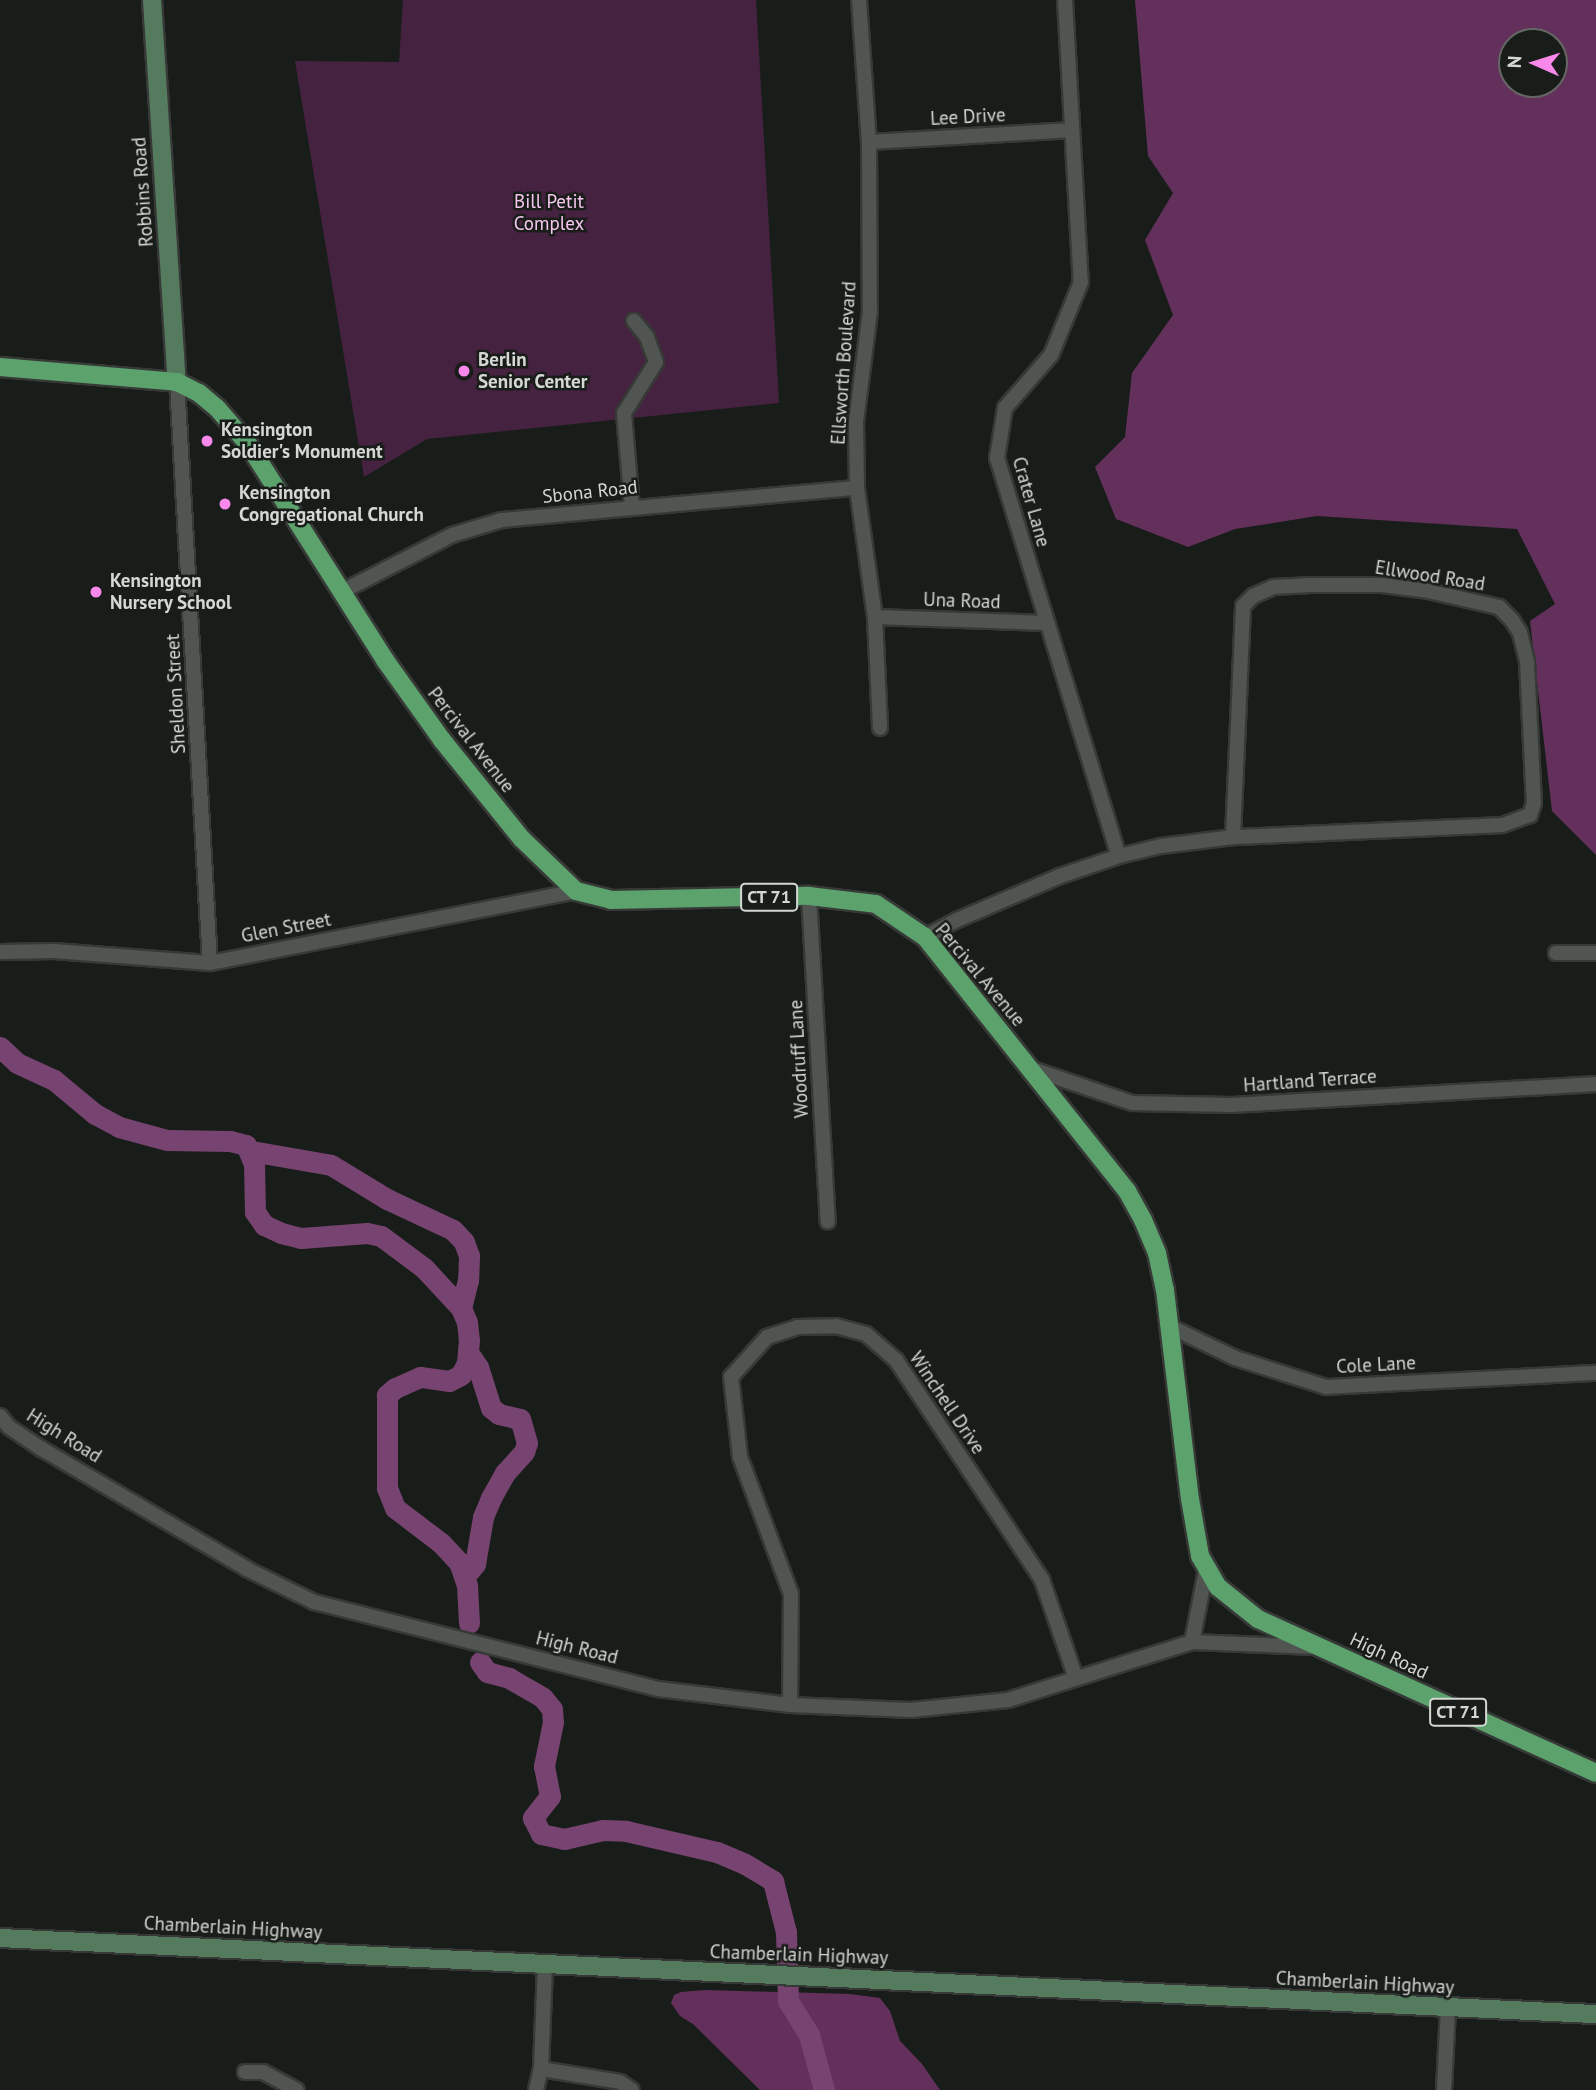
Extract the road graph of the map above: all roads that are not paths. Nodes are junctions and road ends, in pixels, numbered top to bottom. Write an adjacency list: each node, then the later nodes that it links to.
1 (152, 0): 8 (main road, Robbins Road)
2 (859, 0): 5 (street, Ellsworth Boulevard)
3 (1065, 0): 4 (street, Crater Lane)
4 (1070, 130): 5 (street, Lee Drive); 13 (street, Crater Lane)
5 (869, 142): 9 (street, Ellsworth Boulevard)
6 (634, 321): 10 (street)
7 (0, 367): 8 (main road, Percival Avenue / CT 71)
8 (177, 382): 11 (main road, Percival Avenue / CT 71); 23 (street, Sheldon Street)
9 (857, 488): 10 (street, Sbona Road); 12 (street, Ellsworth Boulevard)
10 (632, 507): 11 (street, Sbona Road)
11 (343, 592): 17 (main road, Percival Avenue / CT 71)
12 (875, 617): 13 (street, Una Road); 14 (street, Ellsworth Boulevard)
13 (1047, 623): 16 (street, Crater Lane)
14 (880, 727)
15 (1233, 837): 15 (street, Ellwood Road); 16 (street, Ellwood Road)
16 (1119, 856): 19 (street, Ellwood Road)
17 (576, 891): 18 (main road, Percival Avenue / CT 71); 23 (street, Glen Street)
18 (809, 896): 19 (main road, Percival Avenue / CT 71); 26 (street, Woodruff Lane)
19 (925, 937): 24 (main road, Percival Avenue / CT 71)
20 (0, 951): 23 (street, Glen Street)
21 (1556, 953): 22 (street)
22 (1596, 953)
23 (210, 963)
24 (1032, 1069): 25 (street, Hartland Terrace); 27 (main road, Percival Avenue / CT 71)
25 (1596, 1084)
26 (828, 1221)
27 (1171, 1327): 28 (street, Cole Lane); 30 (main road, Percival Avenue / CT 71)
28 (1596, 1373)
29 (0, 1416): 34 (street, High Road)
30 (1206, 1570): 31 (street); 32 (main road, Percival Avenue / CT 71)
31 (1192, 1642): 32 (street, High Road); 33 (street, High Road)
32 (1321, 1648): 35 (main road, High Road / CT 71)
33 (1076, 1678): 34 (street, High Road); 34 (street, Winchell Drive)
34 (790, 1705)
35 (1596, 1773)
36 (0, 1938): 37 (main road, Chamberlain Highway)
37 (545, 1965): 38 (main road, Chamberlain Highway); 40 (street)
38 (1448, 2008): 39 (main road, Chamberlain Highway); 45 (street)
39 (1596, 2014)
40 (541, 2068): 43 (street); 44 (street)
41 (245, 2072): 42 (street)
42 (297, 2090)
43 (536, 2090)
44 (632, 2090)
45 (1444, 2090)

